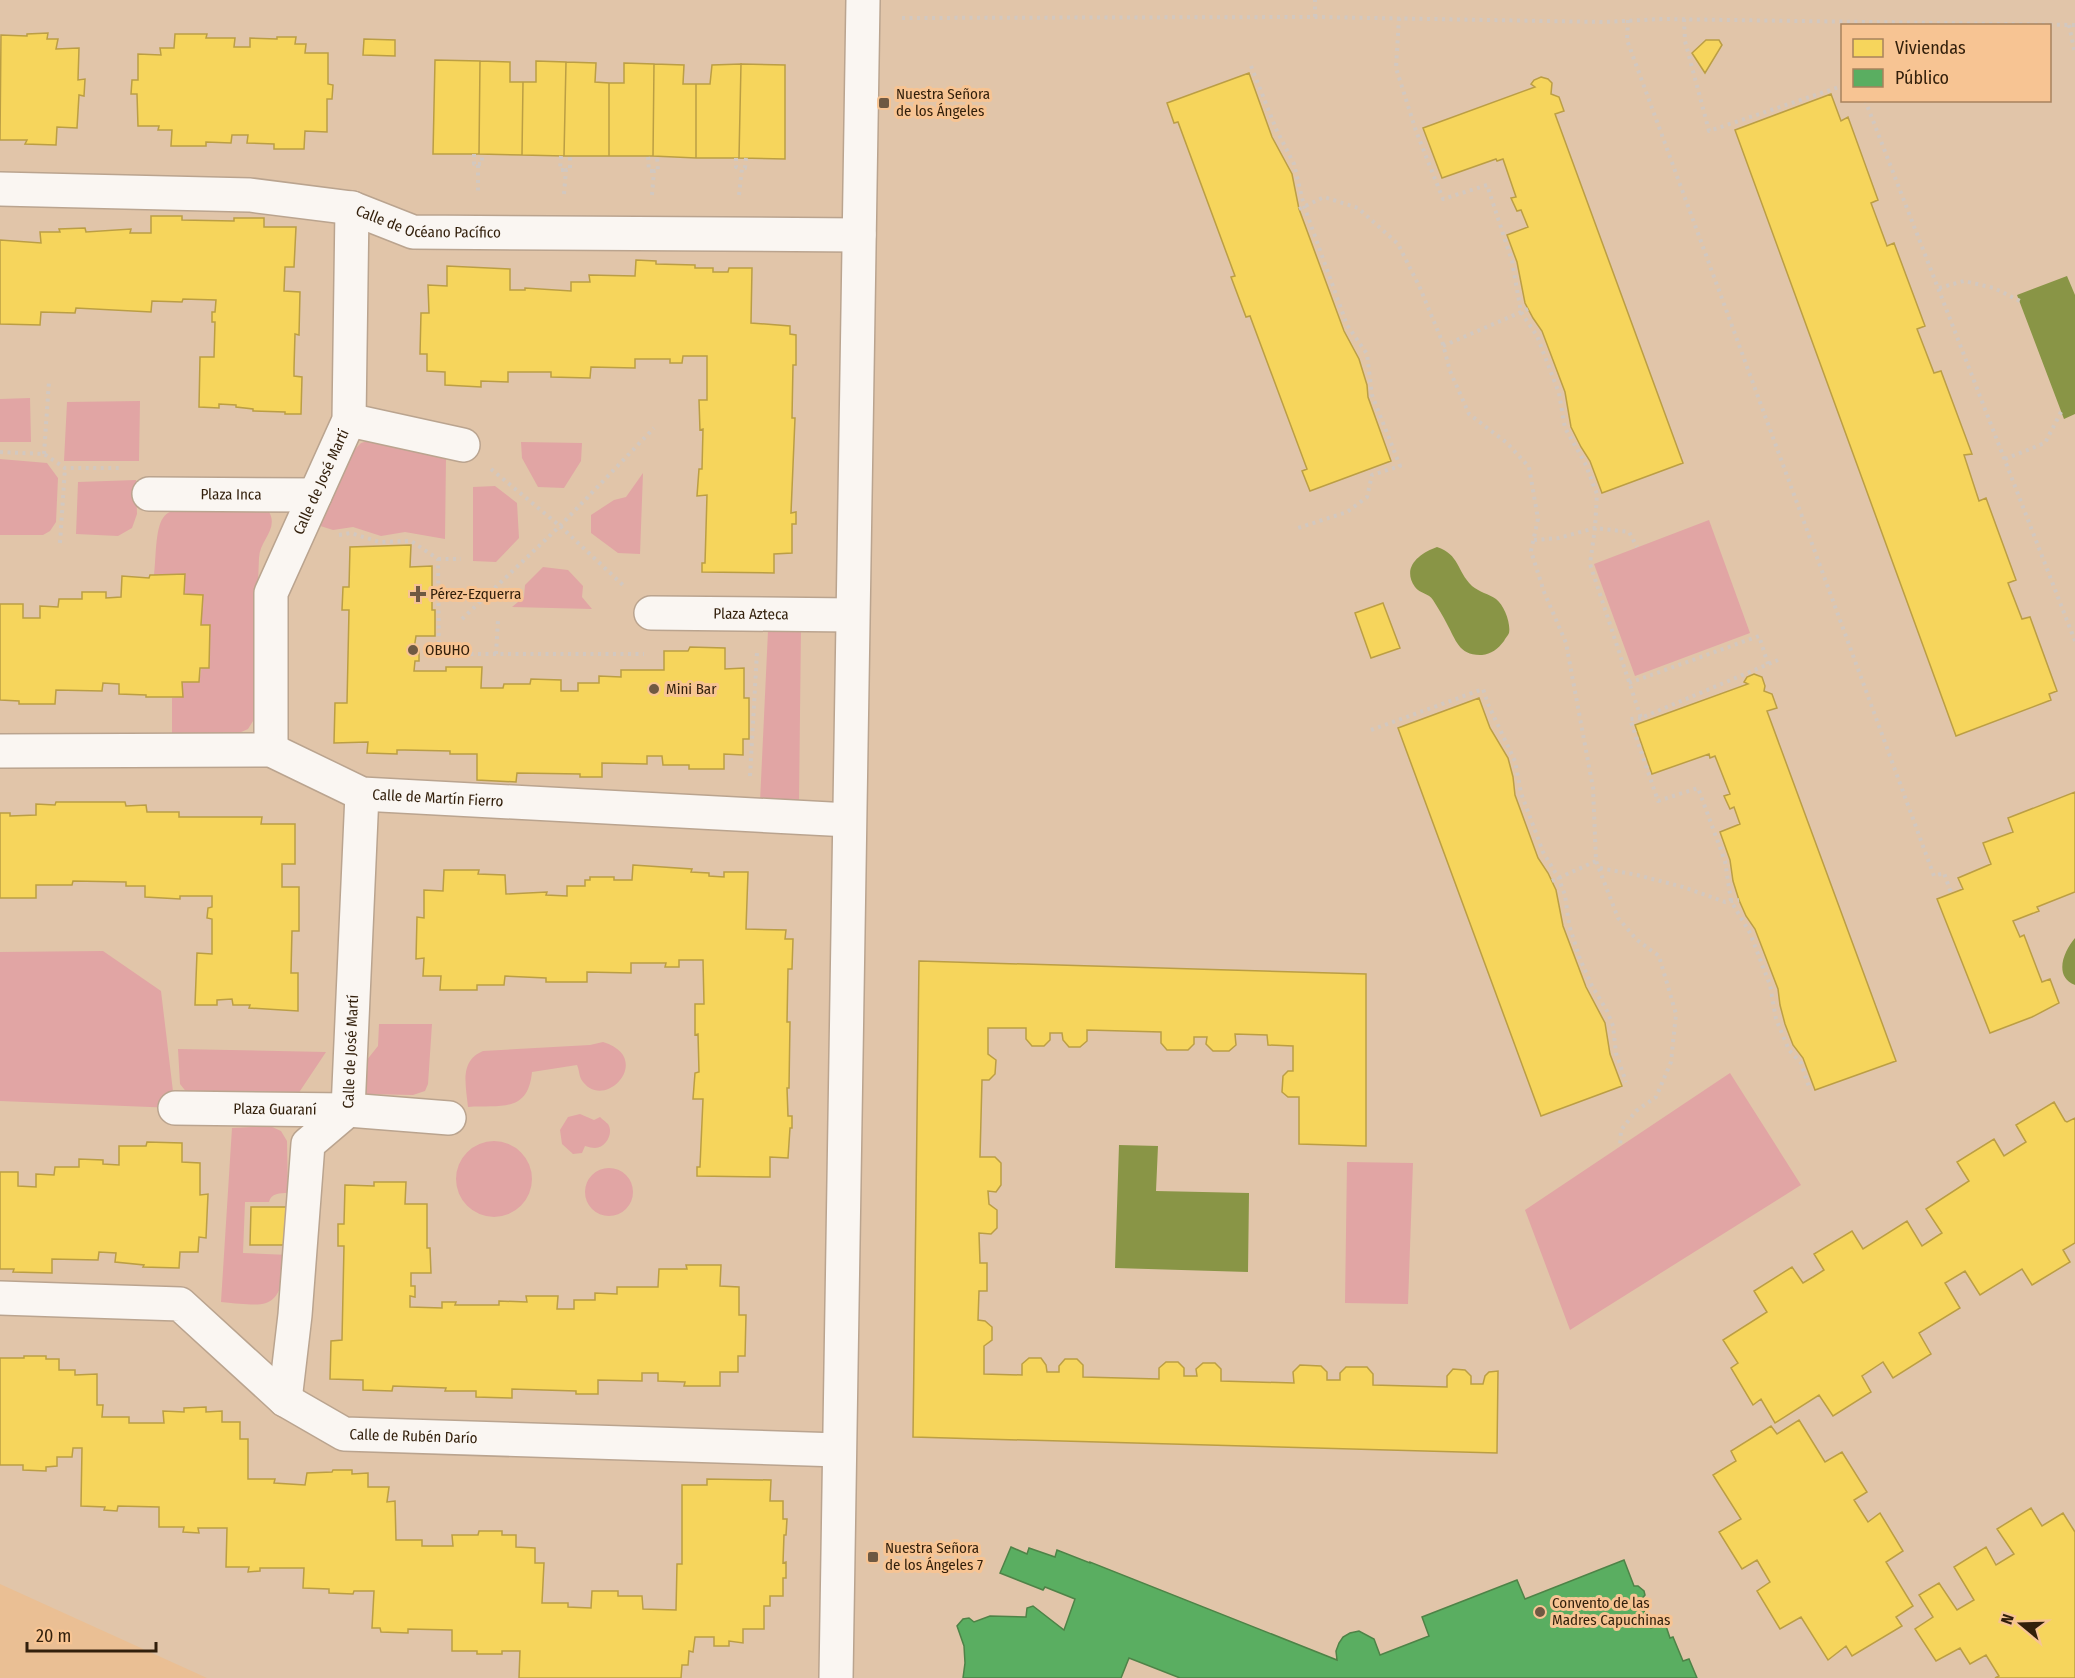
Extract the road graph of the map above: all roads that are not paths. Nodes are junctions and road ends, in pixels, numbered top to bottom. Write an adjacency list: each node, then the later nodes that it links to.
1 (862, 0): 4 (street)
2 (0, 189): 3 (street, Calle de Océano Pacífico)
3 (352, 208): 4 (street, Calle de Océano Pacífico); 5 (street, Calle de José Martí)
4 (859, 235): 10 (street)
5 (349, 420): 6 (street); 8 (street, Calle de José Martí)
6 (462, 445)
7 (149, 494): 8 (street, Plaza Inca)
8 (315, 495): 11 (street, Calle de José Martí)
9 (651, 613): 10 (street, Plaza Azteca)
10 (852, 615): 14 (street)
11 (271, 750): 12 (street, Calle de Martín Fierro); 13 (street, Calle de Martín Fierro)
12 (0, 751)
13 (362, 794): 14 (street, Calle de Martín Fierro); 16 (street, Calle de José Martí)
14 (849, 820): 20 (street)
15 (175, 1108): 16 (street, Plaza Guaraní)
16 (348, 1110): 17 (street, Plaza Guaraní); 19 (street, Calle de José Martí)
17 (449, 1118)
18 (0, 1298): 19 (street, Calle de Rubén Darío)
19 (285, 1400): 20 (street, Calle de Rubén Darío)
20 (839, 1450): 21 (street)
21 (836, 1678)

